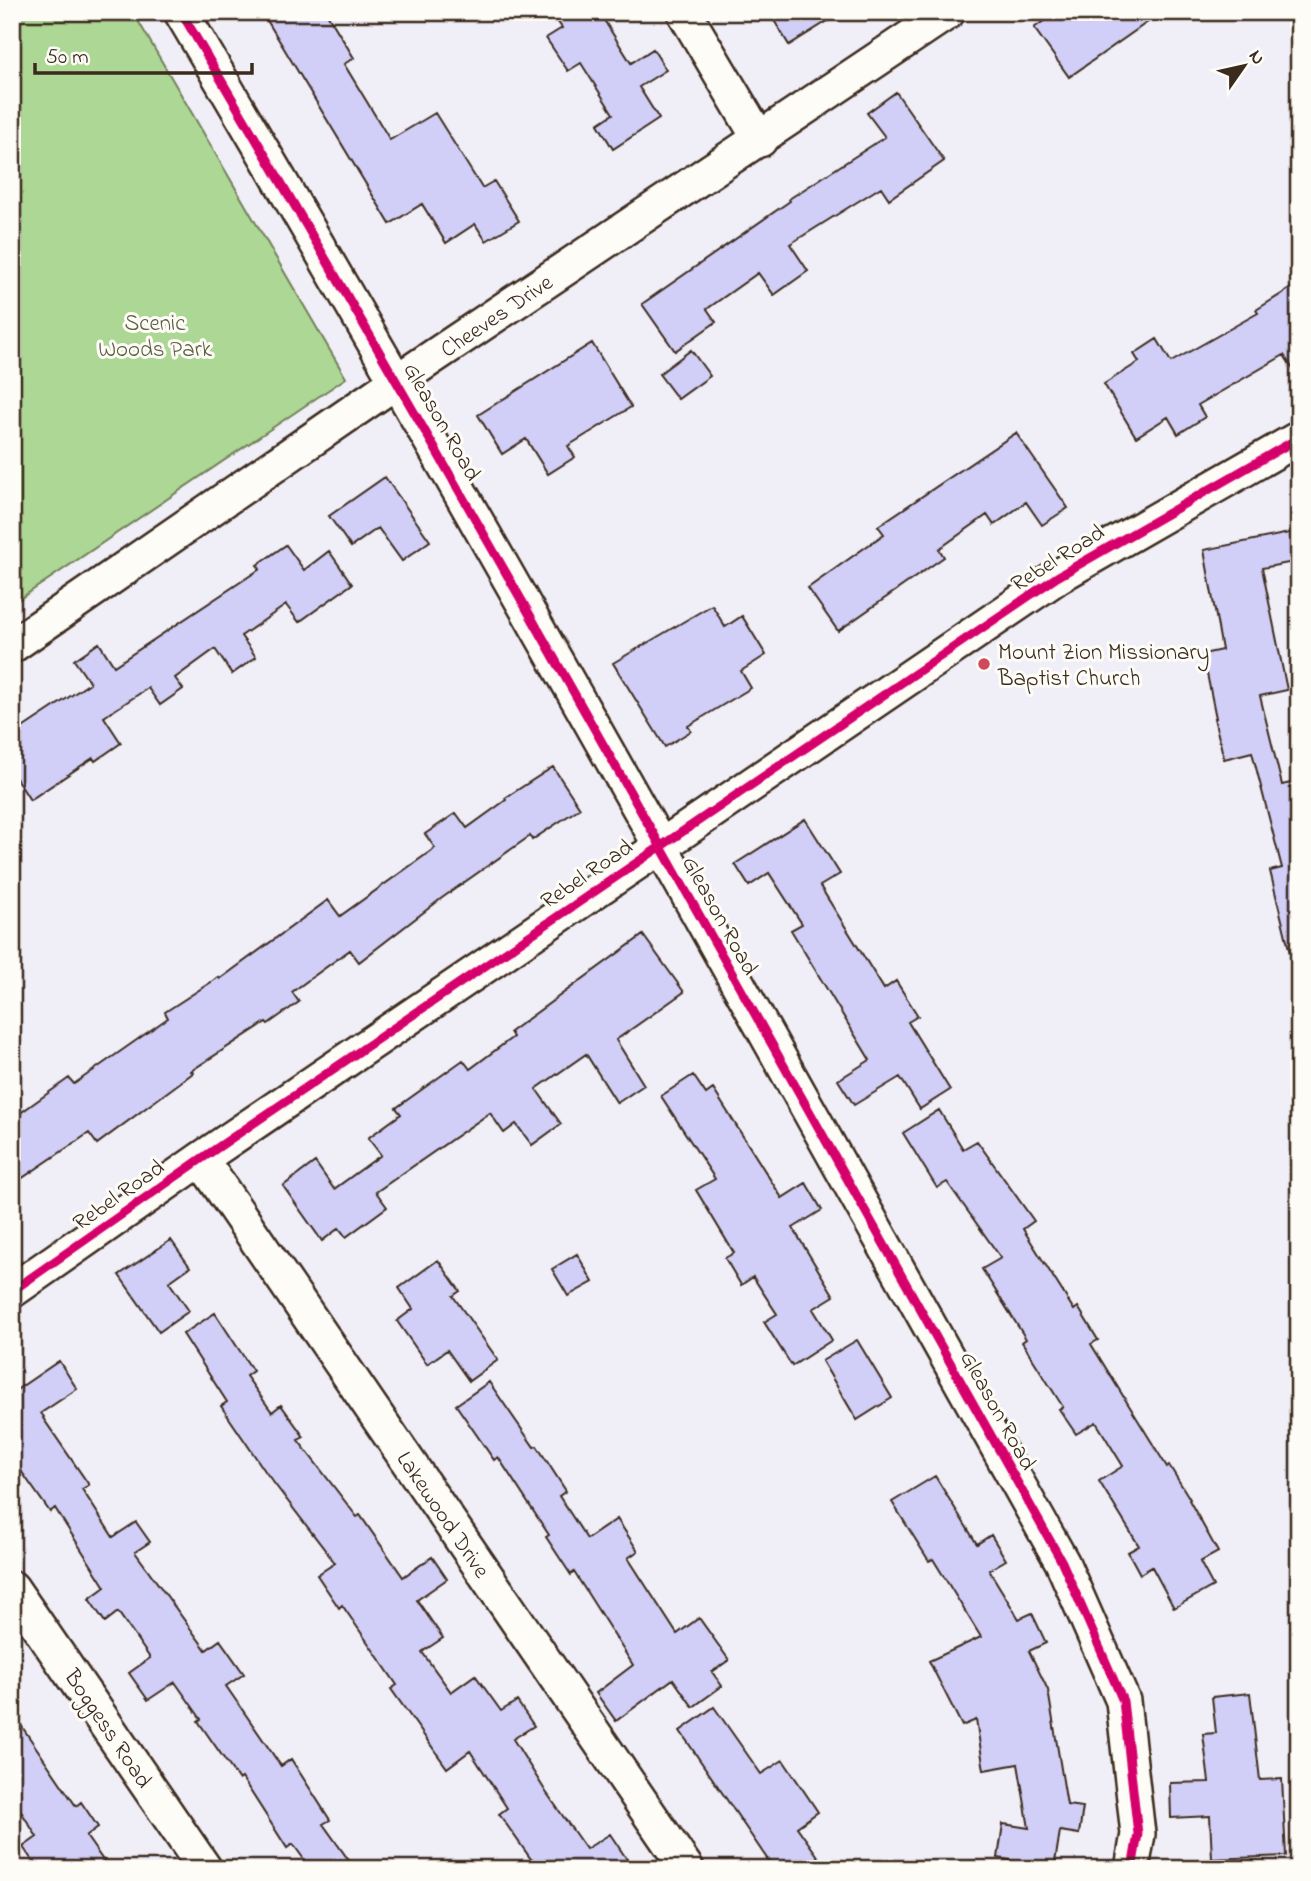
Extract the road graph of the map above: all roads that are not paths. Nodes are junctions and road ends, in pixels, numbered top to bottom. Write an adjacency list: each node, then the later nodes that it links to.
1 (181, 12): 5 (street, Gleason Road)
2 (684, 12): 4 (street)
3 (947, 12): 4 (street, Cheeves Drive)
4 (760, 140): 5 (street, Cheeves Drive)
5 (397, 381): 7 (street, Cheeves Drive); 8 (street, Gleason Road)
6 (1299, 439): 8 (street, Rebel Road)
7 (12, 646)
8 (660, 846): 9 (street, Rebel Road); 14 (street, Gleason Road)
9 (201, 1159): 10 (street, Rebel Road); 13 (street, Lakewood Drive)
10 (12, 1291)
11 (12, 1588): 12 (street, Boggess Road)
12 (205, 1869)
13 (687, 1869)
14 (1132, 1869)

